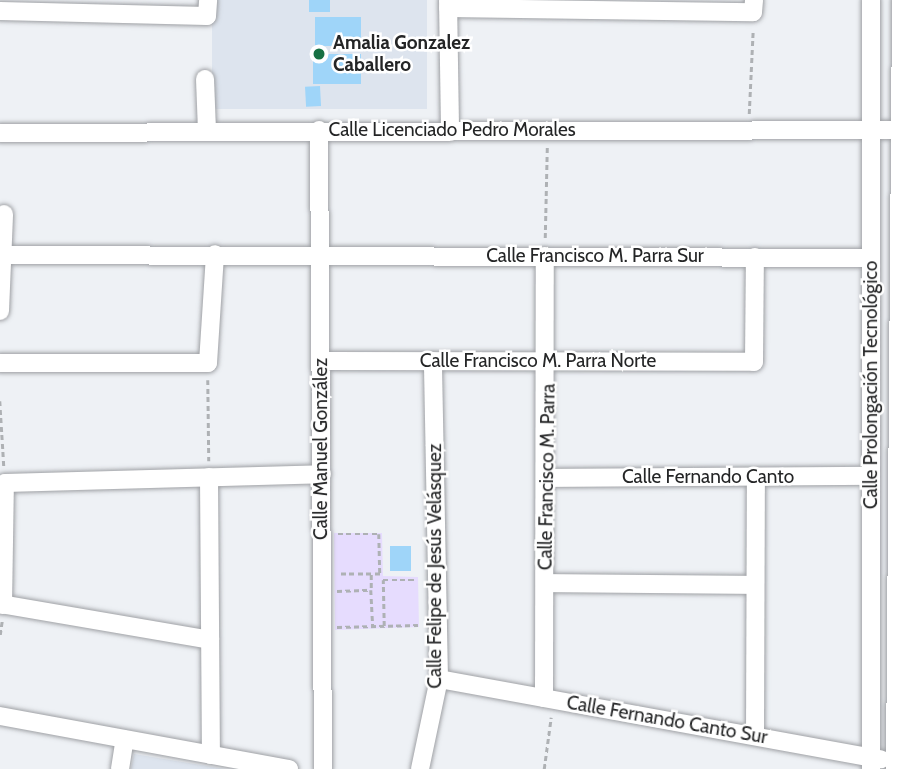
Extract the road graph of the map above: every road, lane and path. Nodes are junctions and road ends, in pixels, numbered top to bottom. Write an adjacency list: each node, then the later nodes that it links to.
1 (871, 0): 14 (street, Calle Prolongación Tecnológico)
2 (901, 0): 10 (street, Calle Prolongación Tecnológico)
3 (448, 4): 4 (street); 15 (street)
4 (540, 4): 5 (street)
5 (753, 6): 13 (path)
6 (4, 7): 7 (street)
7 (207, 8)
8 (205, 79): 11 (street)
9 (319, 130): 11 (street, Calle Licenciado Pedro Morales); 15 (street, Calle Licenciado Pedro Morales); 19 (street, Calle Manuel González)
10 (903, 130): 14 (street, Calle Licenciado Pedro Morales); 55 (street, Calle Prolongación Tecnológico)
11 (207, 131): 16 (street, Calle Licenciado Pedro Morales)
12 (547, 131): 13 (street, Calle Licenciado Pedro Morales); 15 (street, Calle Licenciado Pedro Morales); 21 (path)
13 (749, 131): 14 (street, Calle Licenciado Pedro Morales)
14 (874, 131): 23 (street, Calle Prolongación Tecnológico)
15 (450, 132)
16 (0, 133)
17 (5, 214): 20 (street)
18 (215, 254): 19 (street, Calle Francisco M. Parra Sur); 20 (street, Calle Francisco M. Parra Sur); 29 (street)
19 (320, 254): 21 (street, Calle Francisco M. Parra Sur); 25 (street, Calle Manuel González)
20 (3, 255): 24 (street)
21 (545, 256): 22 (street, Calle Francisco M. Parra Sur); 27 (street, Calle Francisco M. Parra)
22 (755, 257): 23 (street, Calle Francisco M. Parra Sur); 27 (street, Calle Francisco M. Parra Norte)
23 (871, 258): 32 (street, Calle Prolongación Tecnológico)
24 (0, 311)
25 (321, 361): 26 (street, Calle Francisco M. Parra Norte); 31 (street, Calle Manuel González)
26 (433, 361): 27 (street, Calle Francisco M. Parra Norte); 56 (street, Calle Felipe de Jesús Velásquez)
27 (548, 361): 35 (street, Calle Francisco M. Parra)
28 (0, 363): 29 (street)
29 (208, 363): 33 (path)
30 (0, 401): 36 (path)
31 (322, 474): 33 (street); 67 (street, Calle Manuel González)
32 (870, 476): 34 (street, Calle Fernando Canto); 63 (street, Calle Prolongación Tecnológico)
33 (209, 477): 36 (street); 54 (street)
34 (755, 477): 35 (street, Calle Fernando Canto); 45 (street)
35 (547, 478): 44 (street, Calle Francisco M. Parra)
36 (5, 483): 49 (street)
37 (335, 547): 41 (path)
38 (335, 560): 39 (path)
39 (335, 574): 40 (path); 47 (path)
40 (371, 574): 41 (path); 46 (path)
41 (380, 574): 42 (path)
42 (383, 579): 43 (path); 53 (path)
43 (415, 580)
44 (545, 583): 45 (street); 57 (street, Calle Francisco M. Parra)
45 (755, 584): 59 (street)
46 (371, 590): 47 (path); 52 (path)
47 (336, 591): 48 (path)
48 (336, 603)
49 (2, 605): 54 (street)
50 (336, 615): 52 (path)
51 (418, 625): 53 (path)
52 (373, 626): 53 (path)
53 (384, 626)
54 (210, 640): 62 (street)
55 (899, 651): 61 (street, Calle Prolongación Tecnológico)
56 (439, 679): 57 (street, Calle Fernando Canto Sur); 68 (street, Calle Felipe de Jesús Velásquez)
57 (549, 699): 59 (street, Calle Fernando Canto Sur); 69 (path)
58 (0, 716): 60 (street)
59 (755, 736): 63 (street, Calle Fernando Canto Sur)
60 (125, 739): 62 (street); 65 (street)
61 (900, 742): 64 (street, Calle Prolongación Tecnológico)
62 (211, 755): 66 (street)
63 (872, 763): 64 (street, Calle Fernando Canto Sur)
64 (895, 765)
65 (120, 769)
66 (289, 769)
67 (323, 769)
68 (420, 769)
69 (544, 769)

